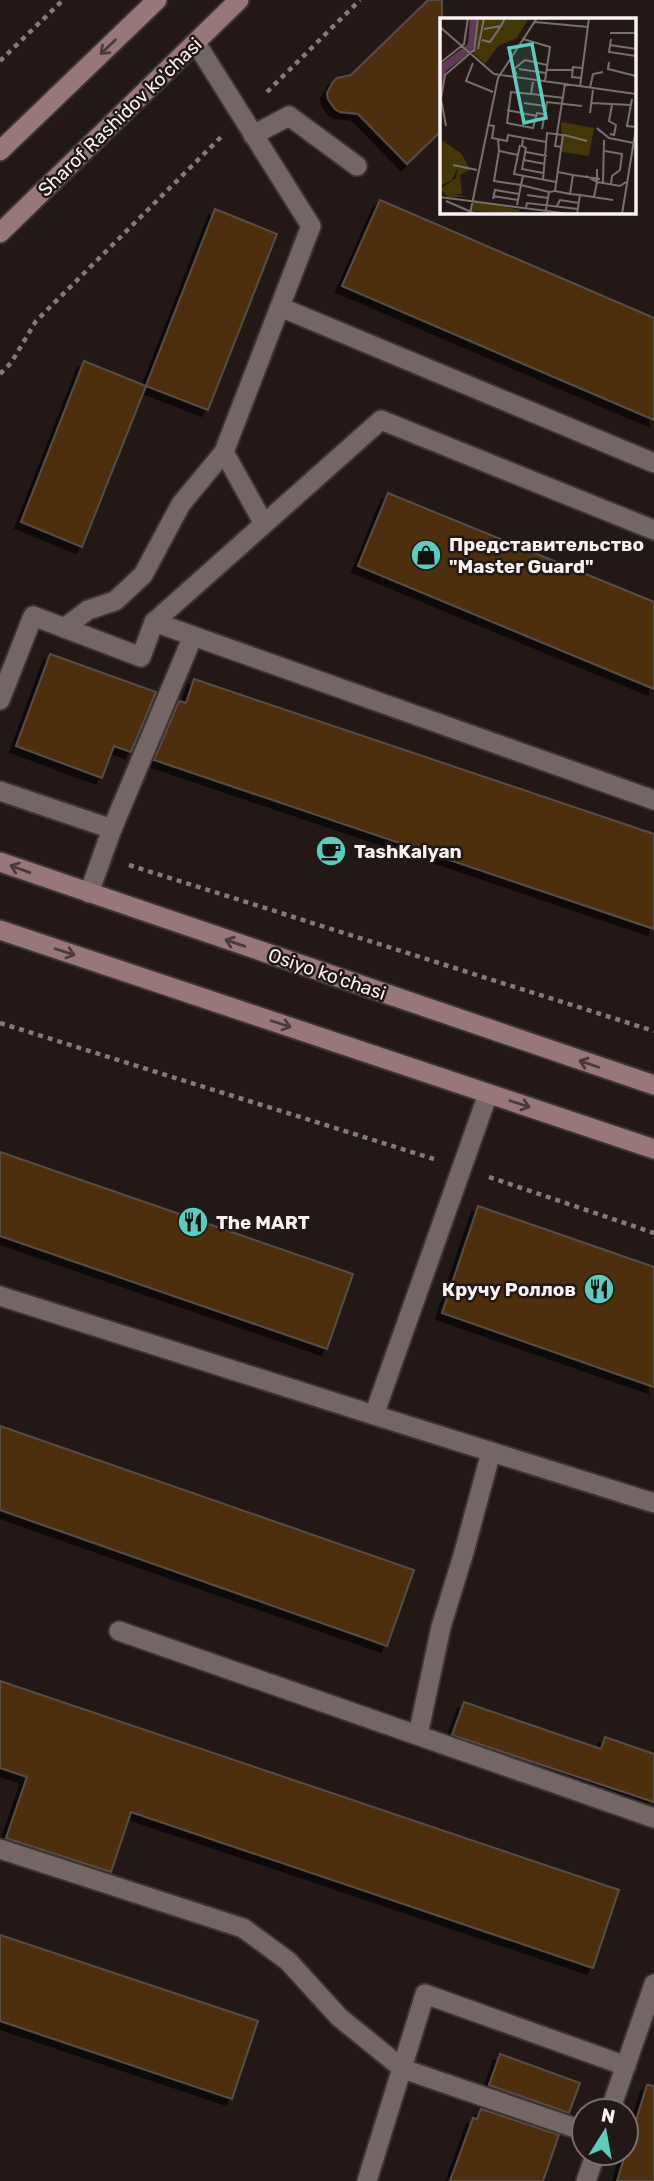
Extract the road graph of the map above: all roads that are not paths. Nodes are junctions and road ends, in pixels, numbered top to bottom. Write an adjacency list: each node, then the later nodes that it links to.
1 (157, 0): 5 (main road, one-way to 5)
2 (239, 0): 3 (main road, Sharof Rashidov ko'chasi)
3 (196, 43): 4 (lane); 7 (main road, Sharof Rashidov ko'chasi)
4 (253, 135): 6 (lane); 8 (lane)
5 (0, 151)
6 (357, 166)
7 (0, 233)
8 (280, 307): 9 (lane); 10 (lane)
9 (224, 452): 11 (lane); 14 (lane)
10 (654, 463)
11 (264, 524): 12 (lane); 13 (lane)
12 (654, 530)
13 (154, 622): 14 (lane); 15 (lane)
14 (64, 628): 16 (lane)
15 (193, 636): 18 (lane); 19 (lane)
16 (0, 700)
17 (0, 791): 19 (lane)
18 (654, 800)
19 (112, 829): 21 (lane)
20 (0, 862): 21 (main road, Osiyo ko'chasi, one-way to 20)
21 (89, 893): 23 (main road, Osiyo ko'chasi, one-way to 21)
22 (0, 930): 24 (main road, one-way to 24)
23 (654, 1086)
24 (488, 1094): 25 (main road, one-way to 25); 27 (lane)
25 (654, 1149)
26 (0, 1296): 27 (lane)
27 (374, 1415): 28 (lane)
28 (491, 1452): 29 (lane); 31 (lane)
29 (654, 1503)
30 (120, 1632): 31 (lane)
31 (418, 1735): 32 (lane)
32 (654, 1818)
33 (0, 1849): 36 (lane)
34 (654, 1984): 35 (lane)
35 (625, 2066): 36 (lane); 37 (lane)
36 (403, 2069): 38 (lane); 39 (lane)
37 (615, 2097)
38 (570, 2126)
39 (368, 2181)

